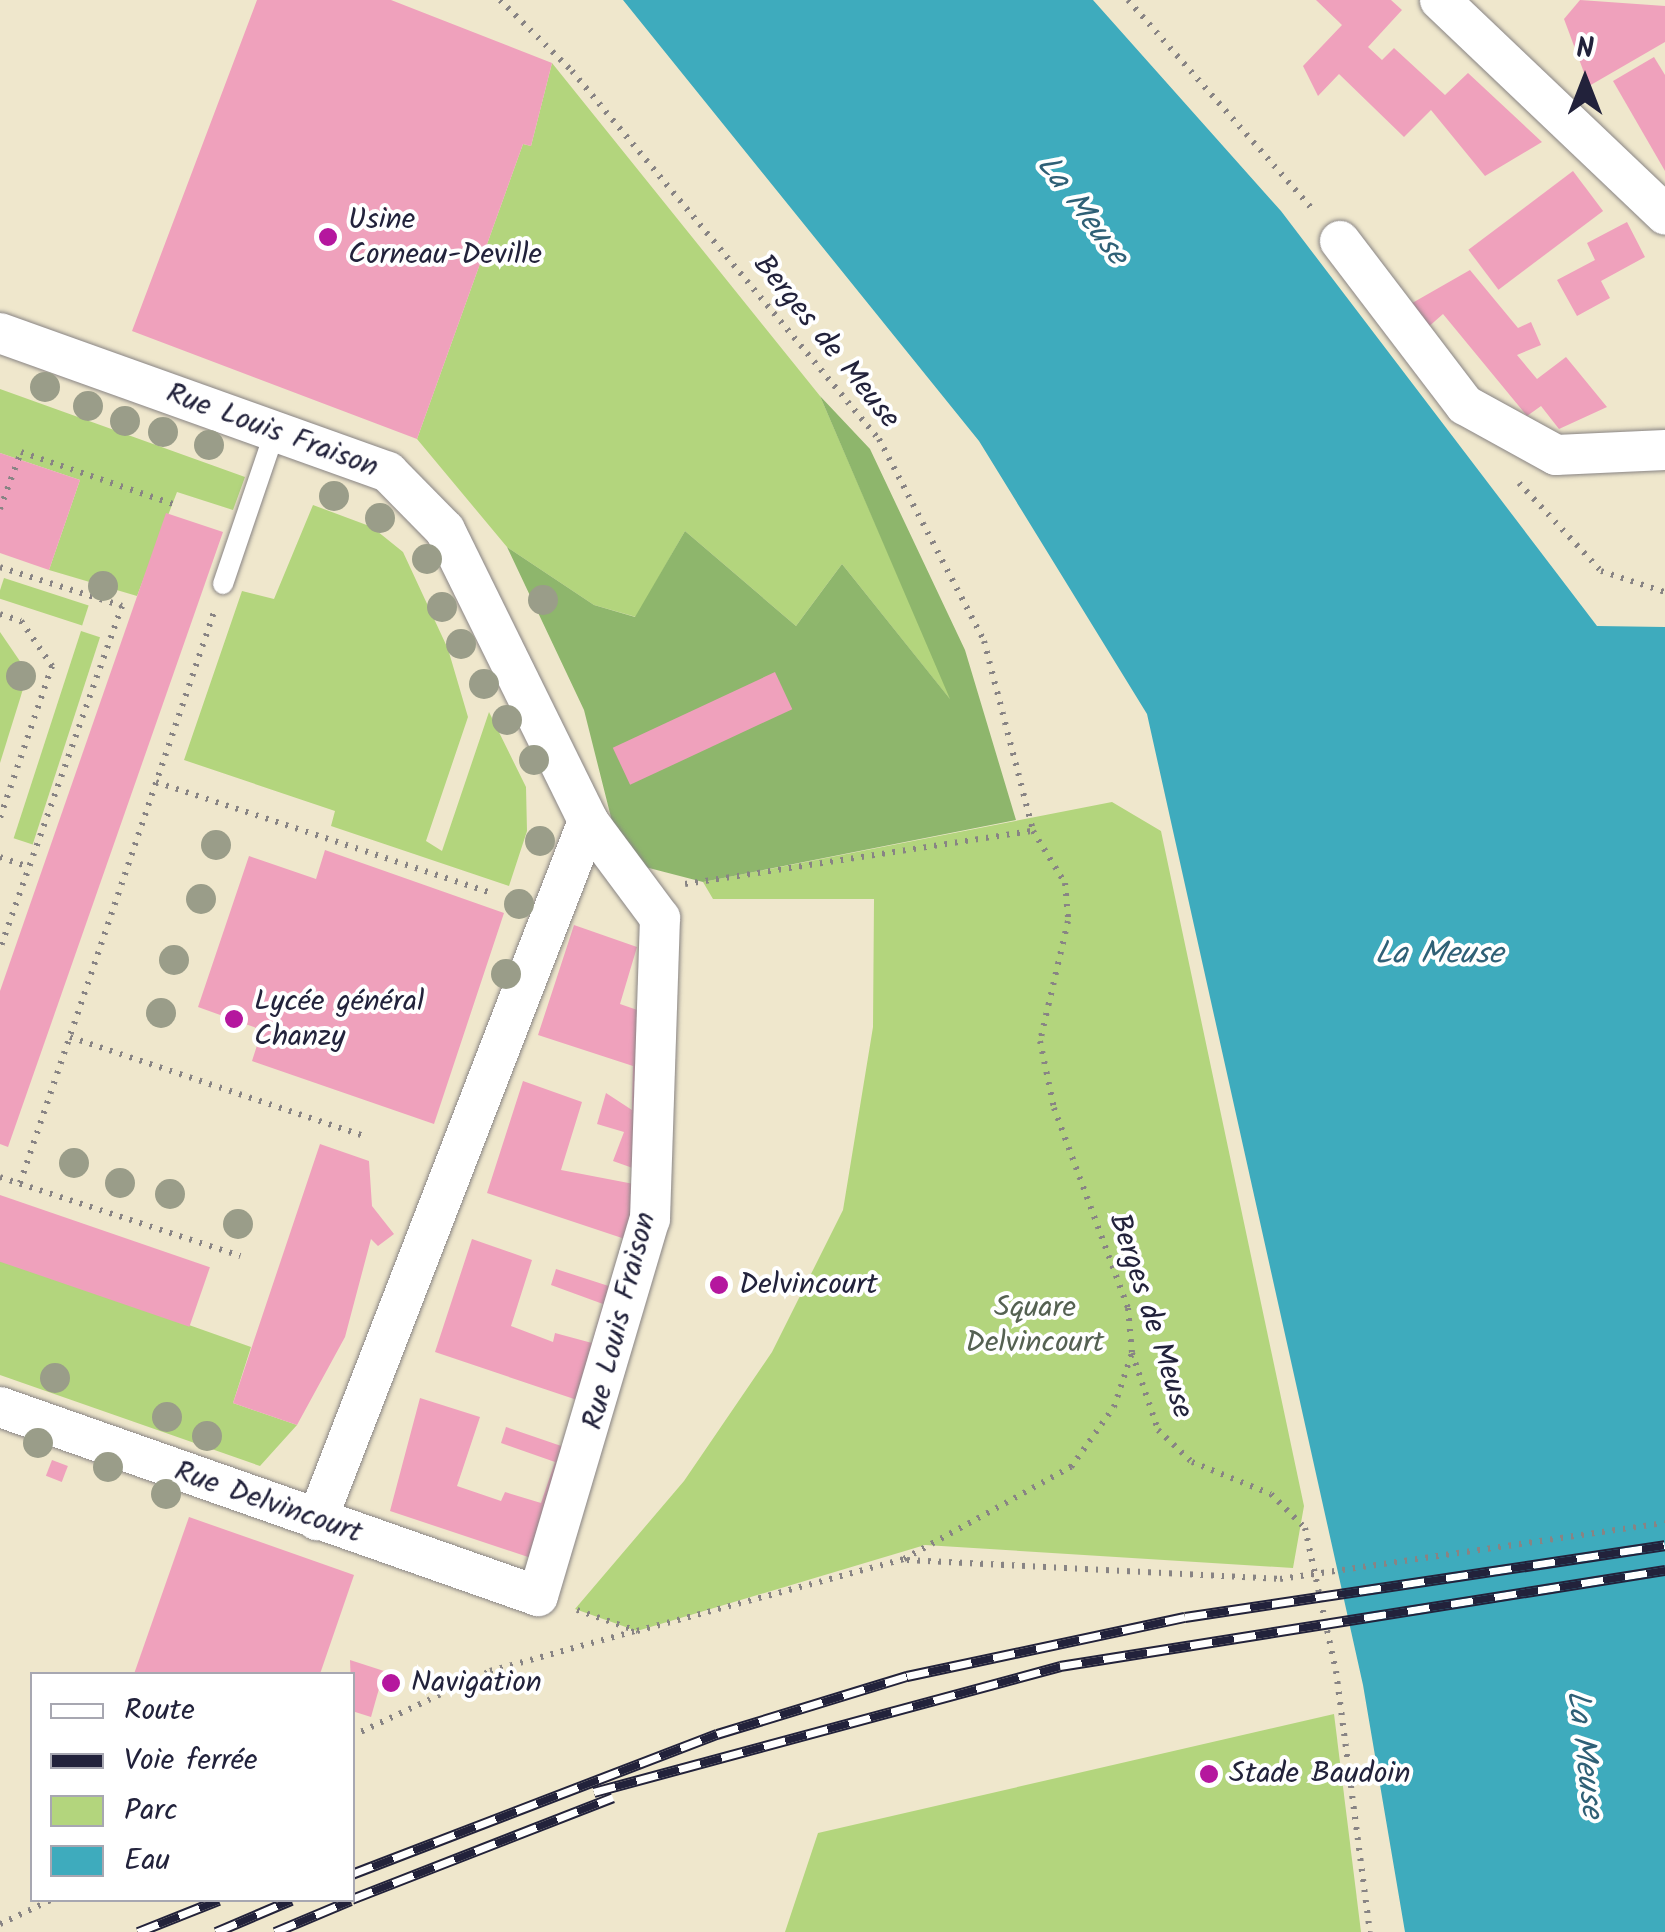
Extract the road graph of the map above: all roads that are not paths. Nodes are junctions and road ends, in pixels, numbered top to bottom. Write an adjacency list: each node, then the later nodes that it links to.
1 (1440, 0): 2 (street)
2 (1665, 214)
3 (1340, 241): 6 (street)
4 (0, 333): 5 (street, Rue Louis Fraison)
5 (275, 431): 7 (lane); 8 (street, Rue Louis Fraison)
6 (1665, 450)
7 (224, 584)
8 (588, 822): 10 (street); 11 (street, Rue Louis Fraison)
9 (0, 1407): 10 (street, Rue Delvincourt)
10 (318, 1520): 11 (street, Rue Delvincourt)
11 (538, 1596)

